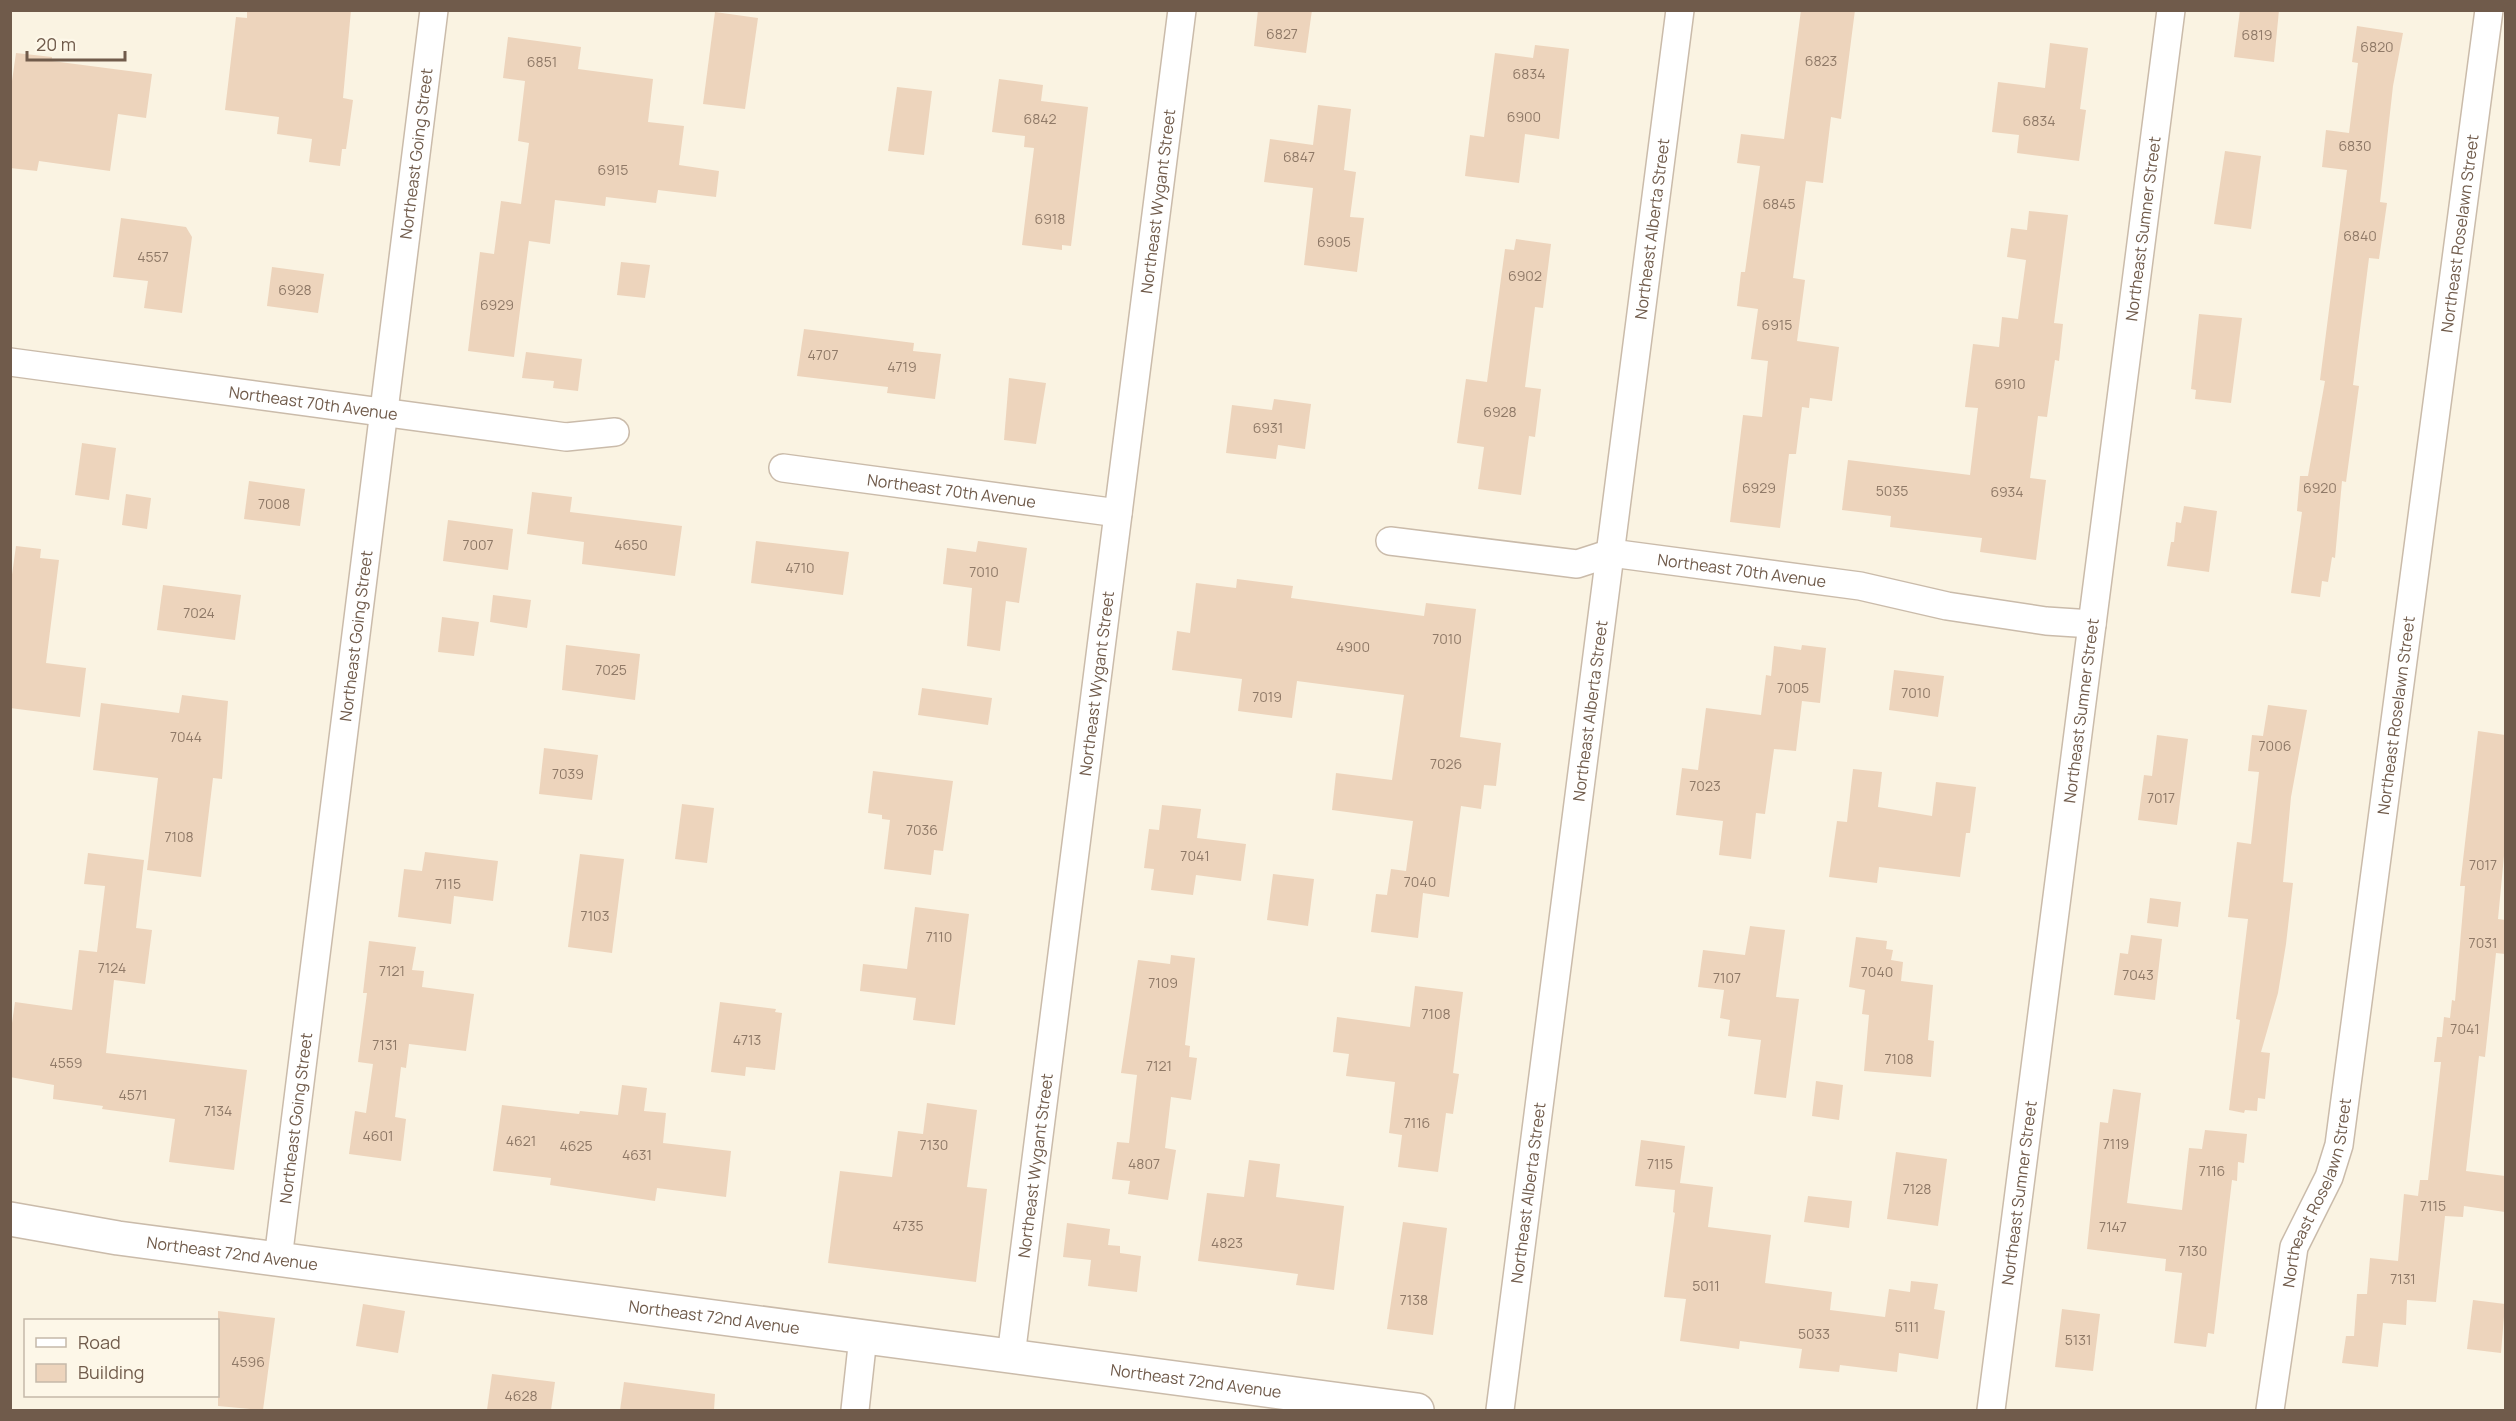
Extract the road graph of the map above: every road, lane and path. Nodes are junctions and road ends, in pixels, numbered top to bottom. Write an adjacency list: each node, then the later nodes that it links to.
1 (434, 10): 7 (street, Northeast Going Street)
2 (1182, 10): 10 (street, Northeast Wygant Street)
3 (1680, 10): 12 (street, Northeast Alberta Street)
4 (2171, 10): 13 (street, Northeast Sumner Street)
5 (2489, 10): 22 (street, Northeast Roselawn Street)
6 (10, 362): 7 (street, Northeast 70th Avenue)
7 (384, 411): 8 (street, Northeast 70th Avenue); 15 (street, Northeast Going Street)
8 (615, 432)
9 (783, 468): 10 (street, Northeast 70th Avenue)
10 (1118, 513): 17 (street, Northeast Wygant Street)
11 (1390, 541): 12 (street, Northeast 70th Avenue)
12 (1611, 553): 13 (street, Northeast 70th Avenue); 20 (street, Northeast Alberta Street)
13 (2092, 624): 21 (street, Northeast Sumner Street)
14 (10, 1219): 15 (street, Northeast 72nd Avenue)
15 (278, 1259): 16 (street, Northeast 72nd Avenue)
16 (863, 1337): 17 (street, Northeast 72nd Avenue); 18 (street)
17 (1011, 1356): 19 (street, Northeast 72nd Avenue)
18 (855, 1410)
19 (1417, 1410)
20 (1500, 1410)
21 (1991, 1410)
22 (2270, 1410)

